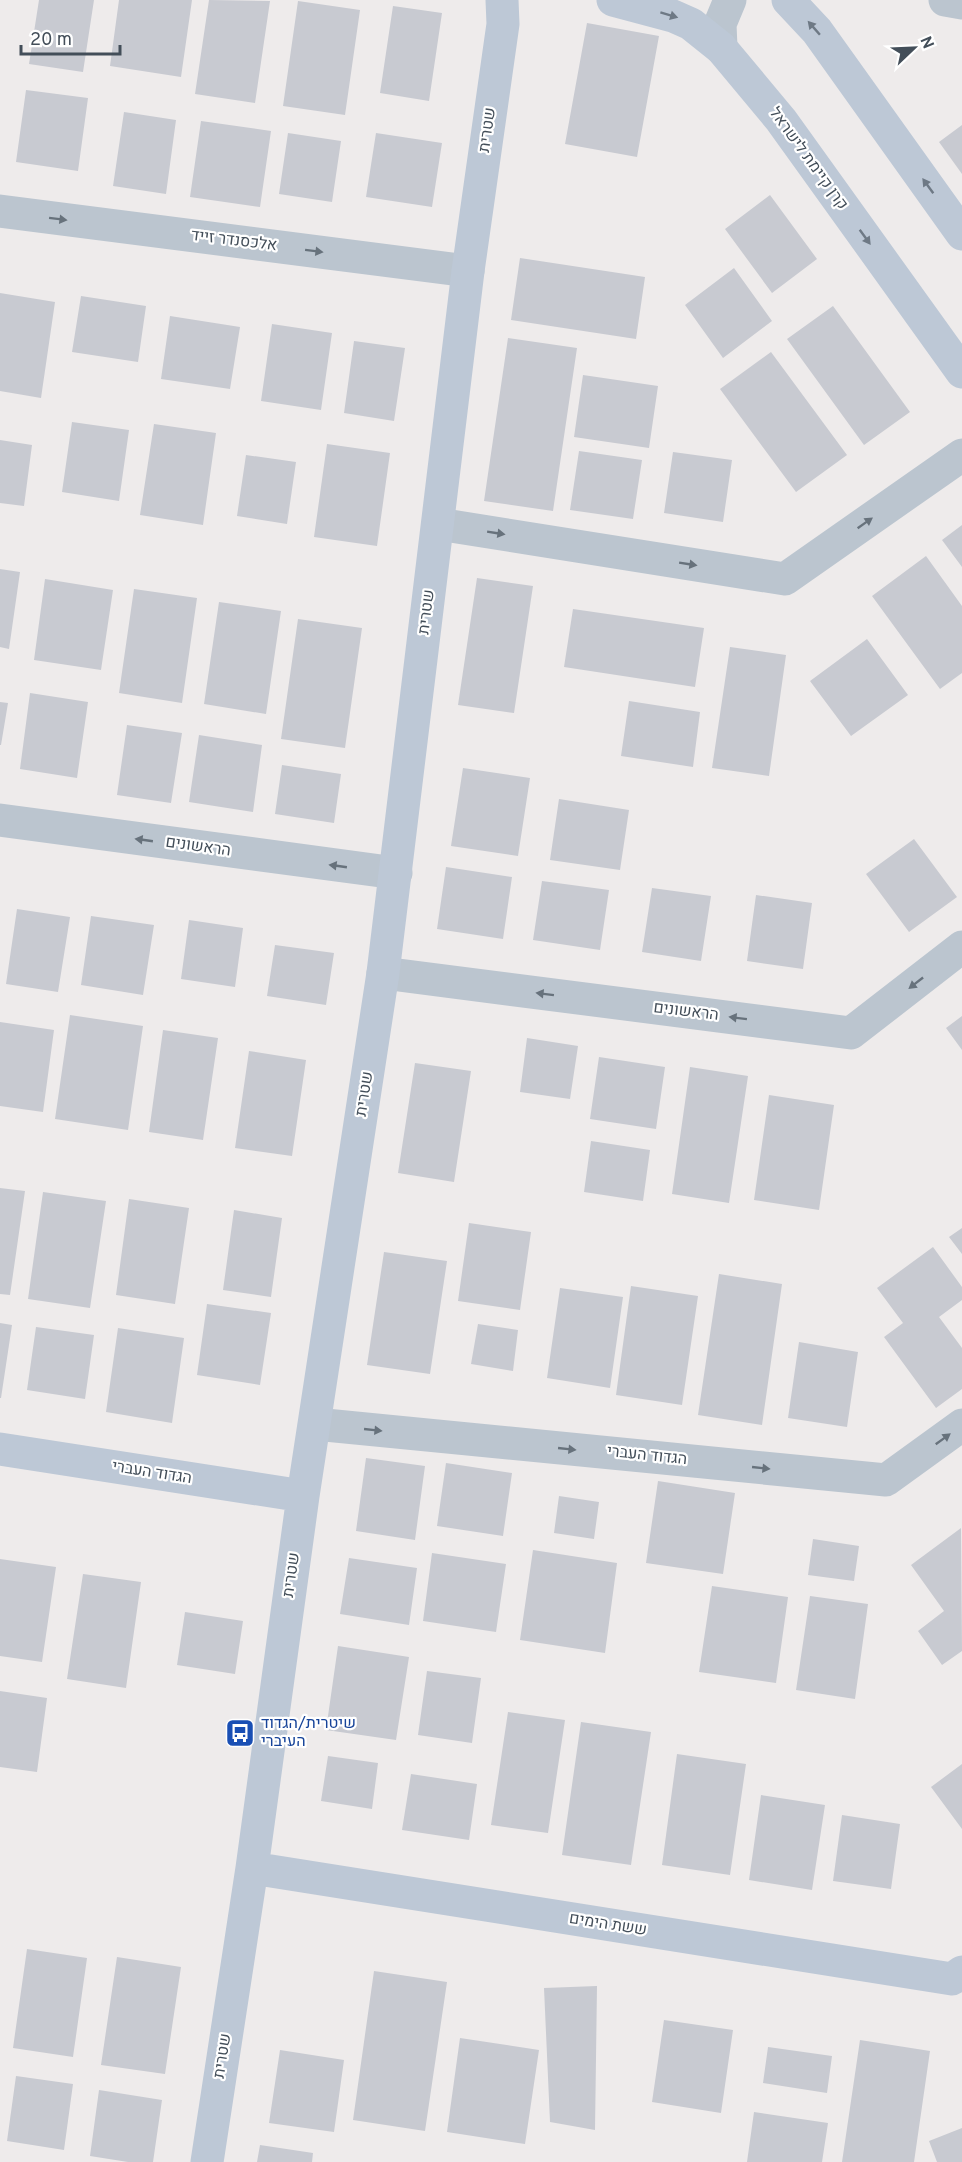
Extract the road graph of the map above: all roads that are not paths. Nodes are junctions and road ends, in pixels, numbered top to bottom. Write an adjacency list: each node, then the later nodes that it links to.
1 (529, 0): 7 (street)
2 (613, 0): 8 (street, קרן קיימת לישראל, one-way to 8)
3 (730, 0): 8 (street)
4 (788, 0): 10 (street, one-way to 4)
5 (945, 0): 6 (street)
6 (962, 3)
7 (503, 12): 11 (street, שטרית)
8 (721, 48): 12 (street, קרן קיימת לישראל, one-way to 12)
9 (0, 211): 11 (street, אלכסנדר זייד, one-way to 11)
10 (962, 234)
11 (468, 271): 14 (street, שטרית)
12 (962, 372)
13 (962, 455): 14 (street, one-way to 13)
14 (438, 524): 16 (street, שטרית)
15 (0, 820): 16 (street, הראשונים, one-way to 15)
16 (396, 873): 18 (street, שטרית)
17 (962, 947): 18 (street, הראשונים, one-way to 18)
18 (383, 973): 19 (street, שטרית)
19 (315, 1424): 20 (street, הגדוד העברי, one-way to 20); 22 (street, שטרית)
20 (962, 1425)
21 (0, 1449): 22 (street, הגדוד העברי)
22 (303, 1496): 23 (street, שטרית)
23 (252, 1868): 24 (street, ששת הימים); 25 (street, שטרית)
24 (962, 1972)
25 (207, 2162)

